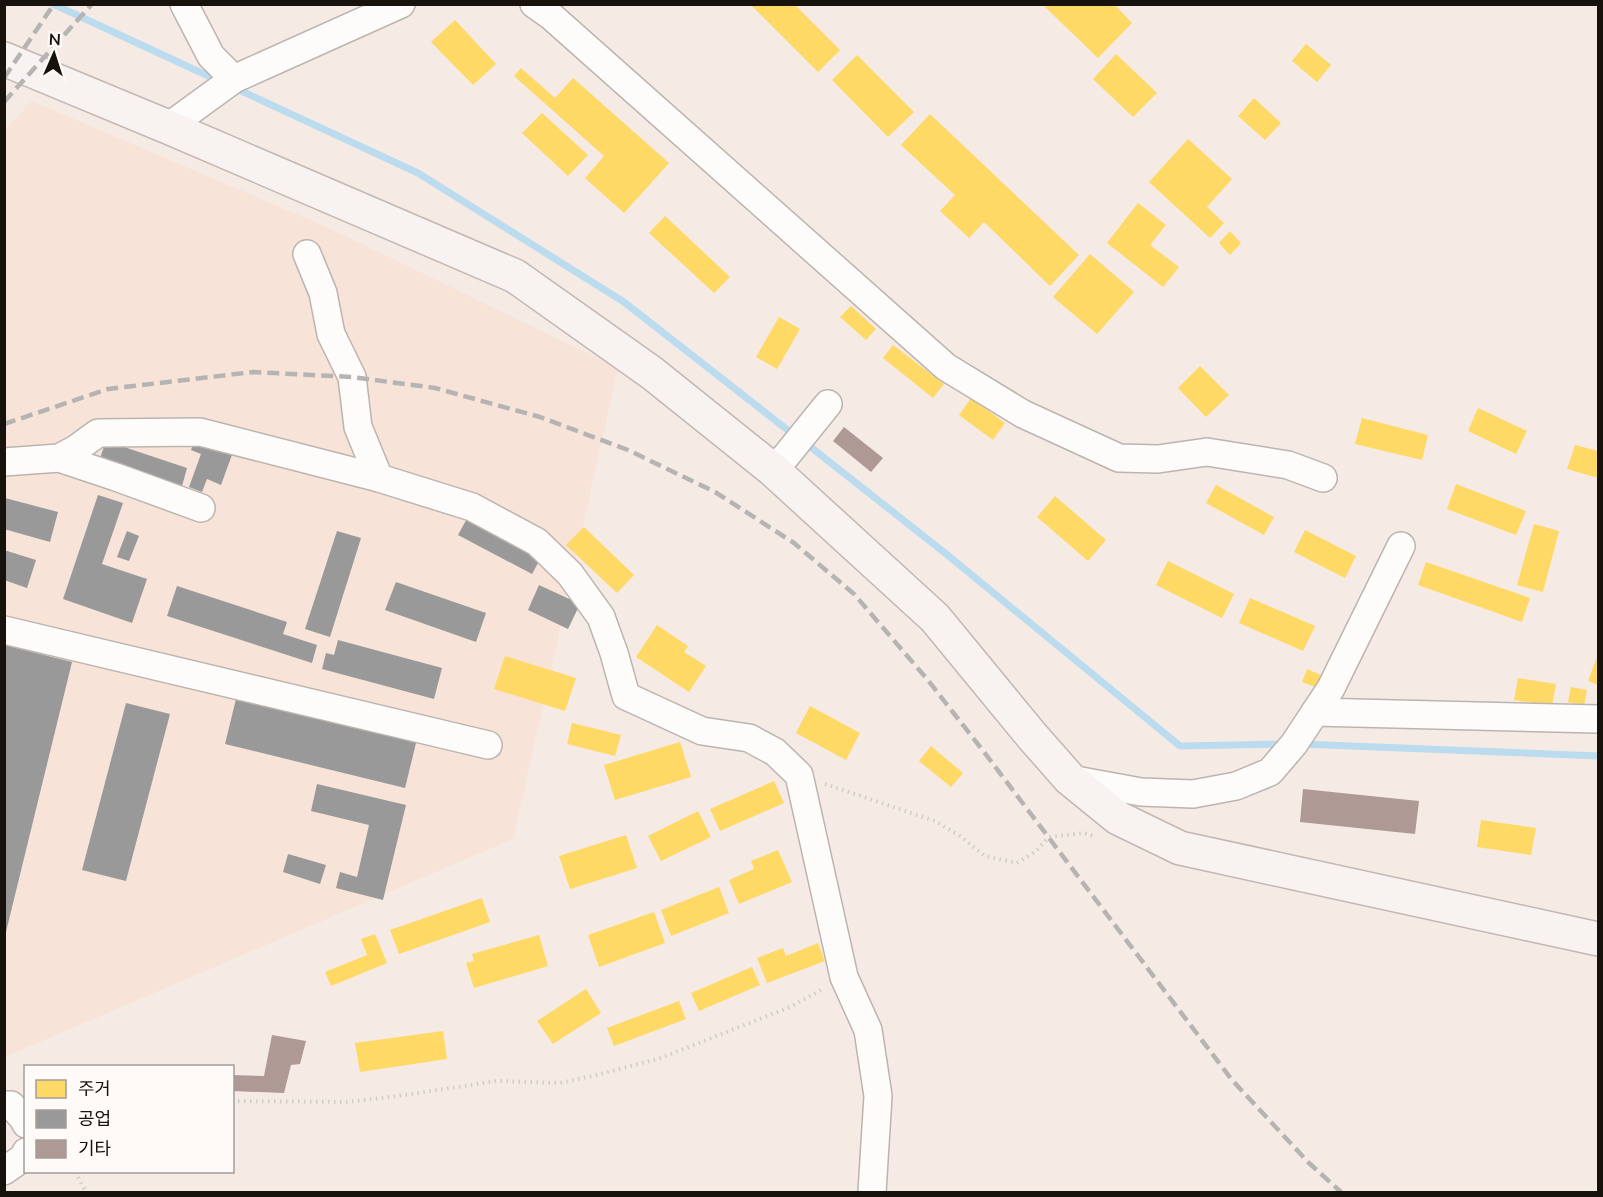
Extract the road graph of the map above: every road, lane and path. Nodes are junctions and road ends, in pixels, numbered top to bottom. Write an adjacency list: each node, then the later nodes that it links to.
1 (184, 4): 5 (street)
2 (401, 4): 5 (street)
3 (534, 4): 13 (street)
4 (4, 59): 6 (main road)
5 (234, 79): 6 (street)
6 (181, 117): 11 (main road)
7 (307, 254): 12 (street)
8 (828, 404): 11 (street)
9 (59, 458): 10 (street); 12 (street); 14 (street)
10 (4, 462)
11 (780, 463): 21 (main road)
12 (378, 478): 20 (street)
13 (1323, 478)
14 (201, 508)
15 (1401, 546): 17 (street)
16 (4, 630): 19 (street)
17 (1315, 712): 18 (street); 21 (street)
18 (1599, 719)
19 (488, 745)
20 (799, 776): 22 (path); 24 (street)
21 (1070, 779): 23 (main road)
22 (1105, 841)
23 (1599, 939)
24 (844, 977): 25 (path); 32 (street)
25 (234, 1101)
26 (4, 1105): 27 (street)
27 (24, 1120)
28 (24, 1157): 29 (street)
29 (4, 1171)
30 (76, 1173): 31 (path)
31 (86, 1192)
32 (872, 1192)

